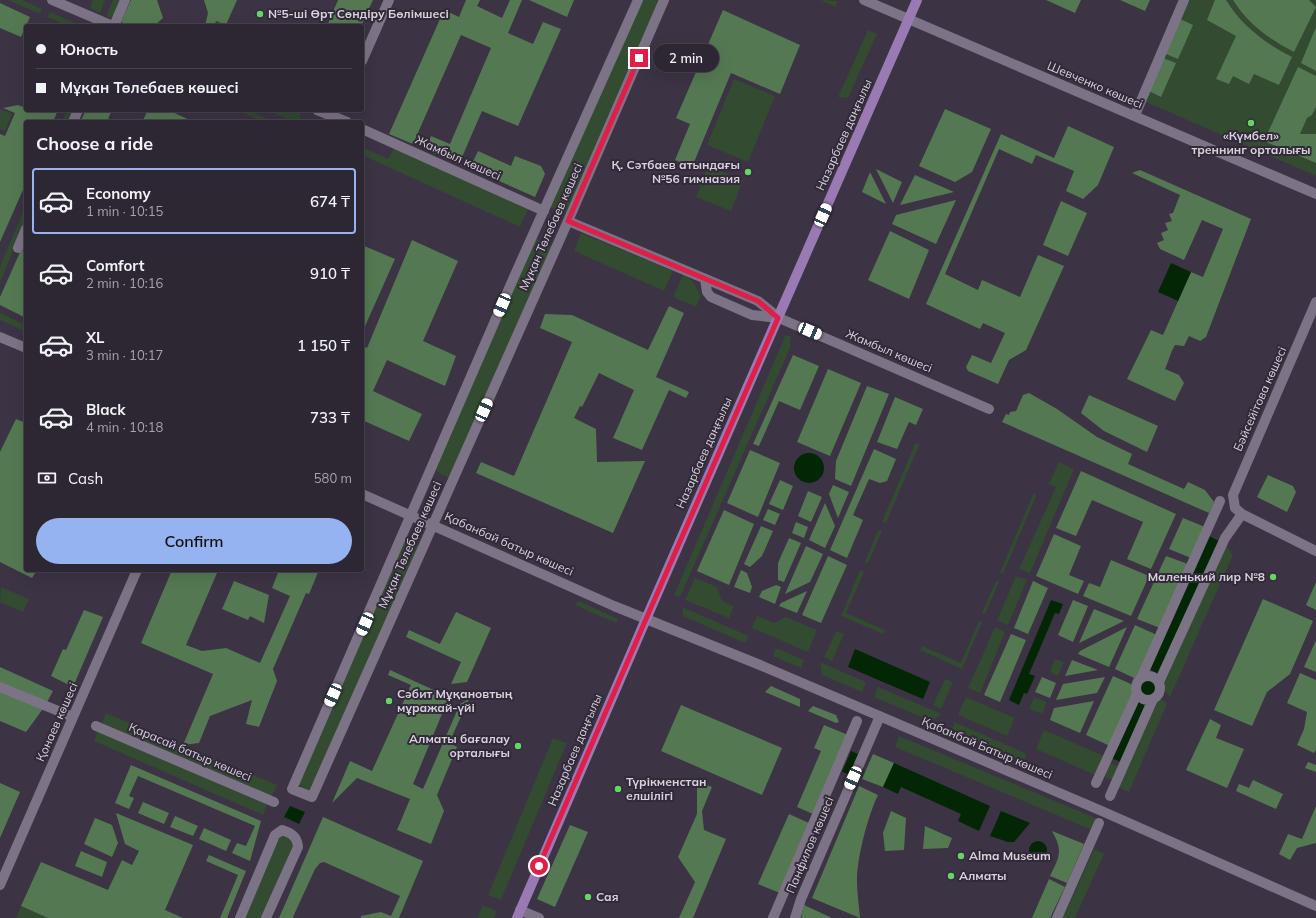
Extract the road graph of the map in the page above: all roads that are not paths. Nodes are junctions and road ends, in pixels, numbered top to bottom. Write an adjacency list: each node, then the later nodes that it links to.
1 (52, 0): 10 (street)
2 (126, 0): 11 (street)
3 (389, 0): 12 (street)
4 (638, 0): 18 (street, Мұқан Төлебаев көшесі)
5 (664, 0): 19 (street, Мұқан Төлебаев көшесі)
6 (864, 0): 9 (street, Шевченко көшесі)
7 (917, 0): 9 (main road, Назарбаев даңғылы)
8 (1184, 0): 14 (street)
9 (909, 19): 14 (street, Шевченко көшесі); 24 (main road, Назарбаев даңғылы)
10 (109, 24)
11 (115, 24)
12 (364, 56)
13 (324, 112): 15 (street)
14 (1135, 115): 17 (street, Шевченко көшесі)
15 (340, 118)
16 (364, 130): 18 (street, Жамбыл көшесі)
17 (1316, 194)
18 (544, 211): 31 (street, Мұқан Төлебаев көшесі)
19 (568, 221): 22 (street, Жамбыл көшесі); 32 (street, Мұқан Төлебаев көшесі)
20 (24, 234): 21 (street)
21 (18, 248)
22 (705, 279): 24 (street, Жамбыл көшесі); 24 (street, Жамбыл көшесі)
23 (1316, 302): 30 (street, Бәйсейітова көшесі)
24 (778, 318): 27 (street, Жамбыл көшесі); 35 (main road, Назарбаев даңғылы)
25 (0, 337): 26 (street)
26 (24, 347)
27 (990, 409)
28 (364, 495): 31 (street, Қабанбай батыр көшесі)
29 (1220, 501): 36 (street)
30 (1239, 511): 33 (street); 37 (street)
31 (412, 515): 32 (street, Қабанбай батыр көшесі); 32 (street, Мұқан Төлебаев көшесі)
32 (434, 524): 35 (street, Қабанбай батыр көшесі)
33 (1316, 551)
34 (136, 572): 42 (street, Қонаев көшесі)
35 (646, 619): 41 (street, Қабанбай Батыр көшесі); 51 (main road, Назарбаев даңғылы)
36 (1142, 676): 37 (street); 39 (street)
37 (1159, 682): 40 (street)
38 (0, 687): 42 (street)
39 (1137, 694): 40 (street); 45 (street)
40 (1153, 699): 46 (street)
41 (880, 716): 50 (street, Қабанбай Батыр көшесі); 56 (street, Панфилов көшесі)
42 (73, 717): 49 (street, Қонаев көшесі)
43 (857, 721): 55 (street, Панфилов көшесі)
44 (96, 726): 47 (street, Қарасай батыр көшесі)
45 (1096, 783)
46 (1110, 796)
47 (274, 802)
48 (1099, 823): 57 (street)
49 (0, 885)
50 (1316, 906)
51 (519, 914): 54 (street)
52 (240, 918): 53 (street)
53 (266, 918)
54 (539, 918)
55 (773, 918)
56 (795, 918)
57 (1057, 918)

